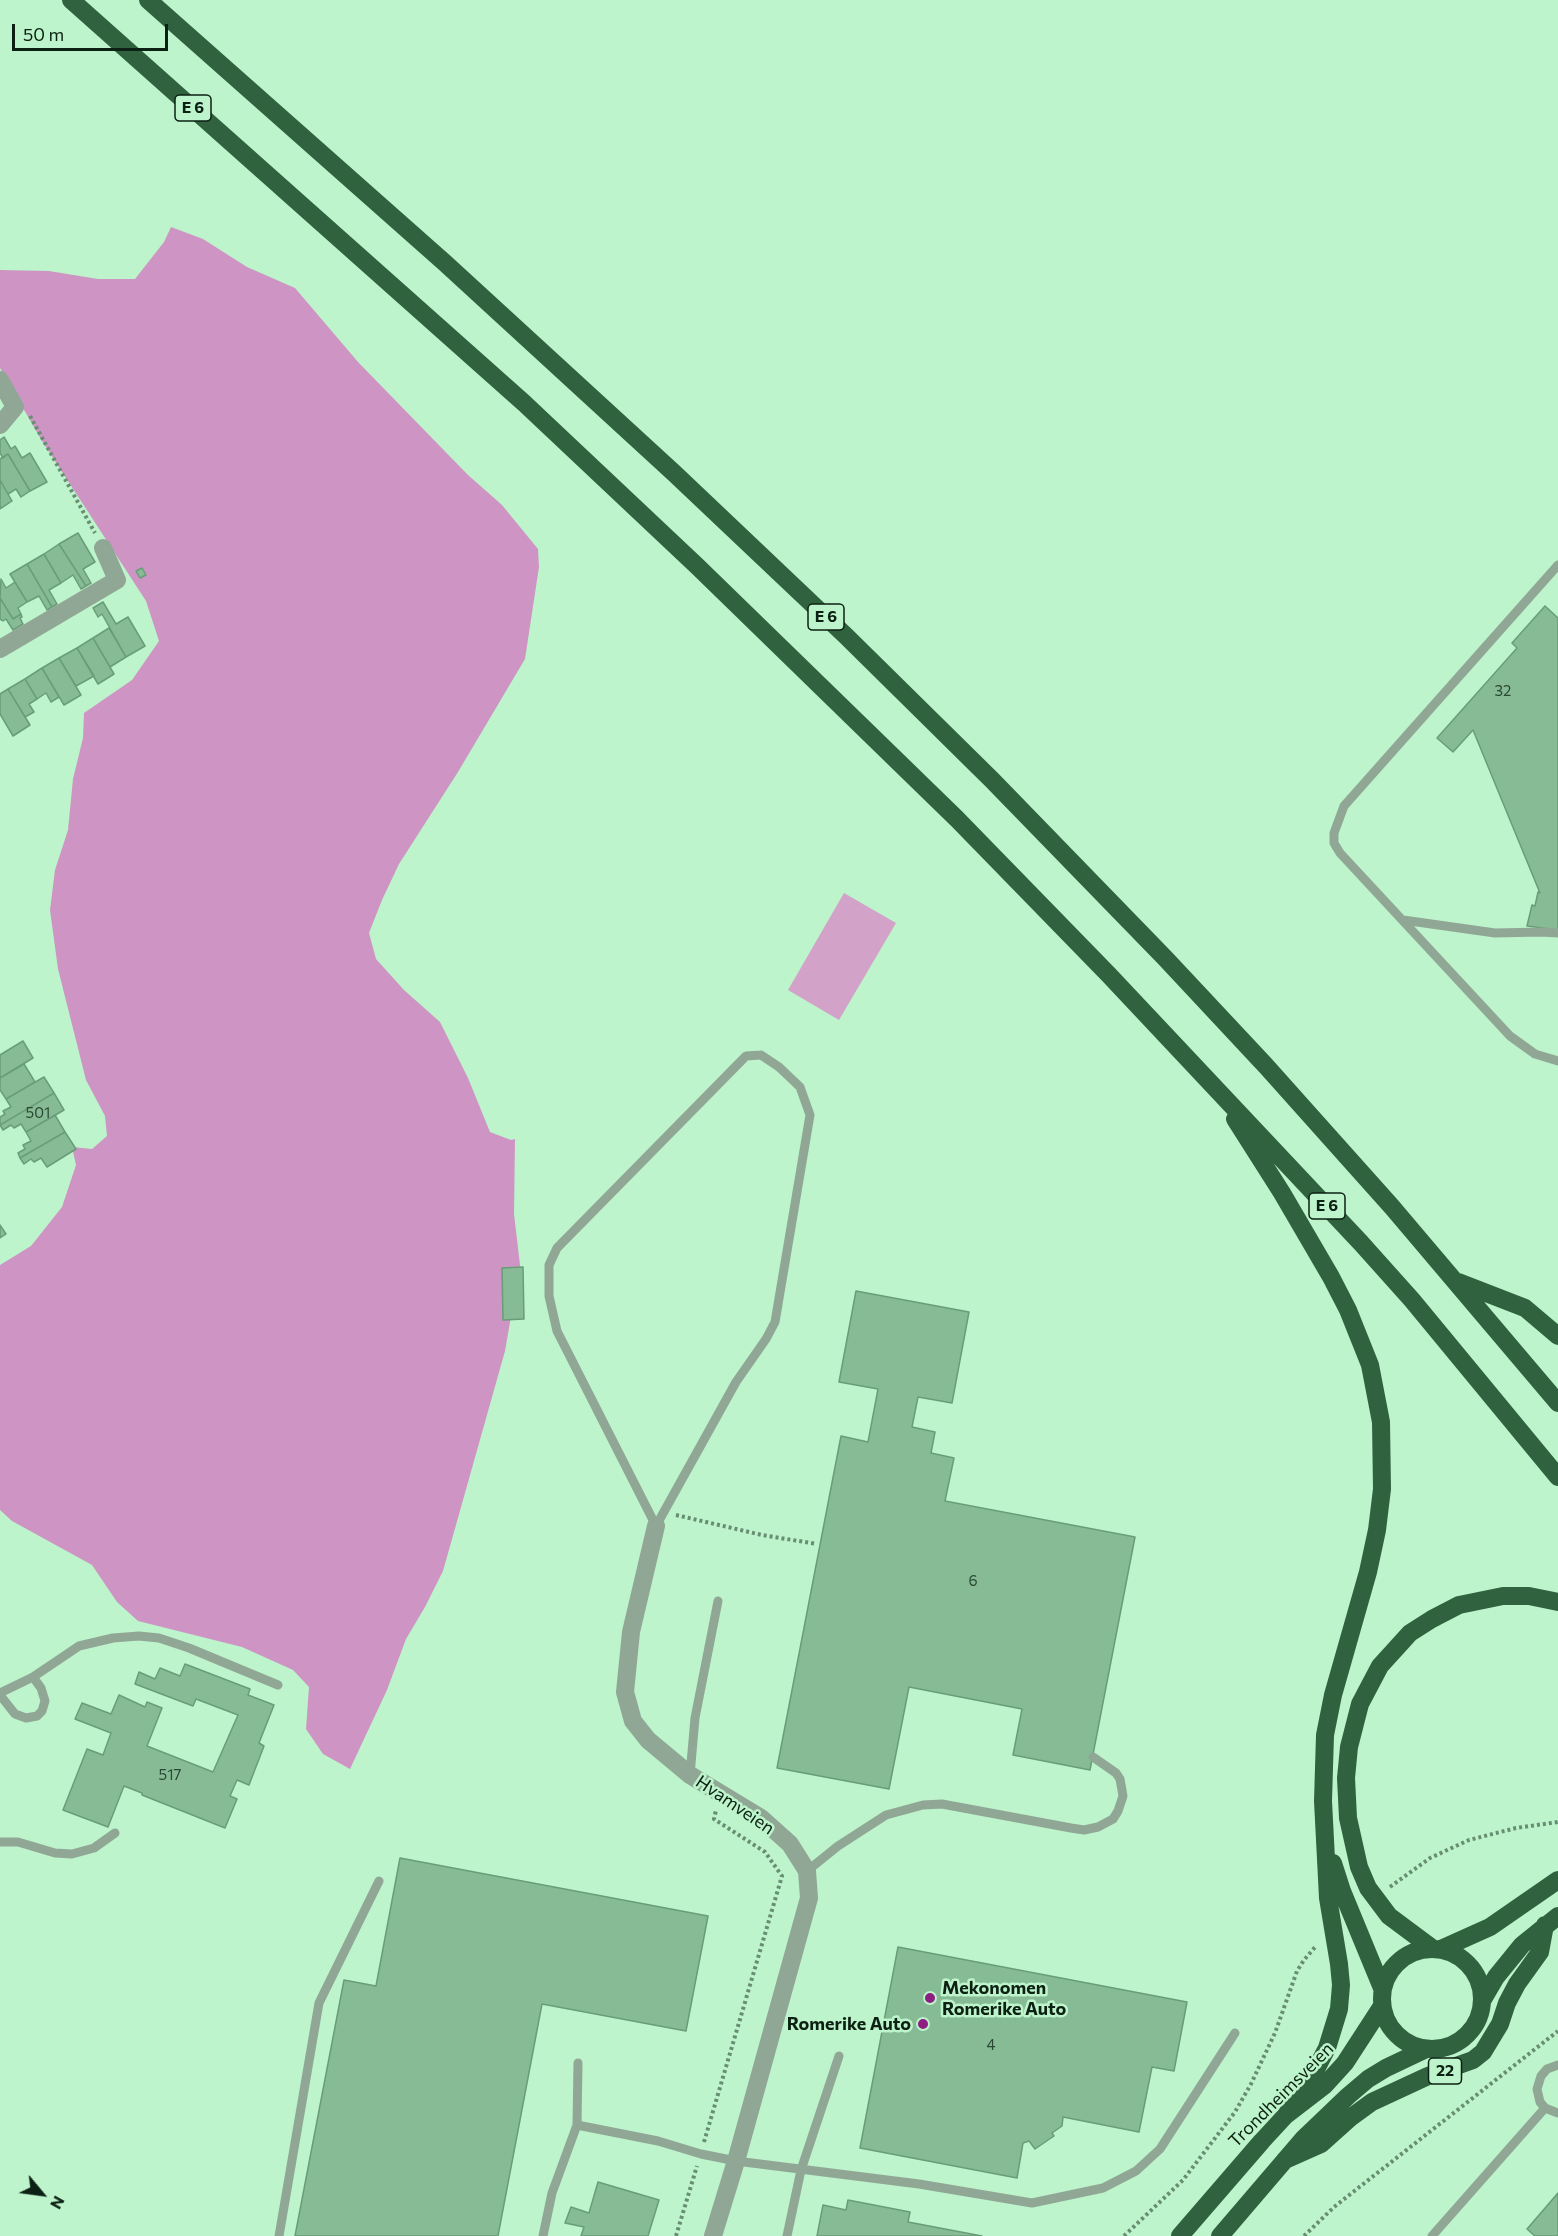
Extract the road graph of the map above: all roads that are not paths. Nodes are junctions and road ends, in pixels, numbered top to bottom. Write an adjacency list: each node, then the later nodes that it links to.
1 (71, 0): 11 (highway, E 6)
2 (148, 0): 12 (highway, E 6)
3 (0, 380): 4 (street)
4 (0, 425)
5 (103, 548): 7 (street)
6 (1558, 565): 8 (lane)
7 (0, 649)
8 (1403, 921): 9 (lane); 10 (lane)
9 (1558, 933)
10 (1558, 1061)
11 (1211, 1082): 15 (highway, E 6); 24 (highway)
12 (1456, 1281): 13 (highway, E 6); 14 (highway, E 6)
13 (1558, 1336)
14 (1558, 1403)
15 (1558, 1477)
16 (660, 1519): 16 (lane); 23 (street, Hvamveien)
17 (718, 1601): 23 (lane)
18 (1558, 1602): 31 (highway)
19 (33, 1677): 20 (lane); 21 (lane); 21 (lane)
20 (278, 1685)
21 (0, 1694)
22 (1093, 1757): 27 (lane)
23 (690, 1775): 27 (street, Hvamveien)
24 (1326, 1829): 32 (highway); 41 (highway)
25 (115, 1833): 26 (lane)
26 (0, 1842)
27 (807, 1871): 44 (street, Hvamveien)
28 (1558, 1880): 31 (highway)
29 (379, 1881): 46 (lane)
30 (1552, 1921): 33 (highway, 22); 43 (highway, 22)
31 (1437, 1949): 32 (highway); 33 (highway)
32 (1382, 1997): 35 (highway, 22); 41 (highway, Trondheimsveien)
33 (1482, 2001): 35 (highway, 22)
34 (1235, 2033): 45 (lane)
35 (1426, 2049): 43 (highway, 22)
36 (839, 2056): 45 (lane)
37 (578, 2063): 42 (lane)
38 (1558, 2066): 39 (lane)
39 (1545, 2108): 40 (lane); 52 (lane)
40 (1558, 2113)
41 (1286, 2115): 50 (highway, Trondheimsveien)
42 (577, 2125): 44 (lane); 47 (lane)
43 (1285, 2160): 51 (highway, 22)
44 (736, 2161): 45 (lane); 48 (street, Hvamveien)
45 (801, 2170): 49 (lane)
46 (279, 2236)
47 (543, 2236)
48 (713, 2236)
49 (787, 2236)
50 (1180, 2236)
51 (1220, 2236)
52 (1431, 2236)

